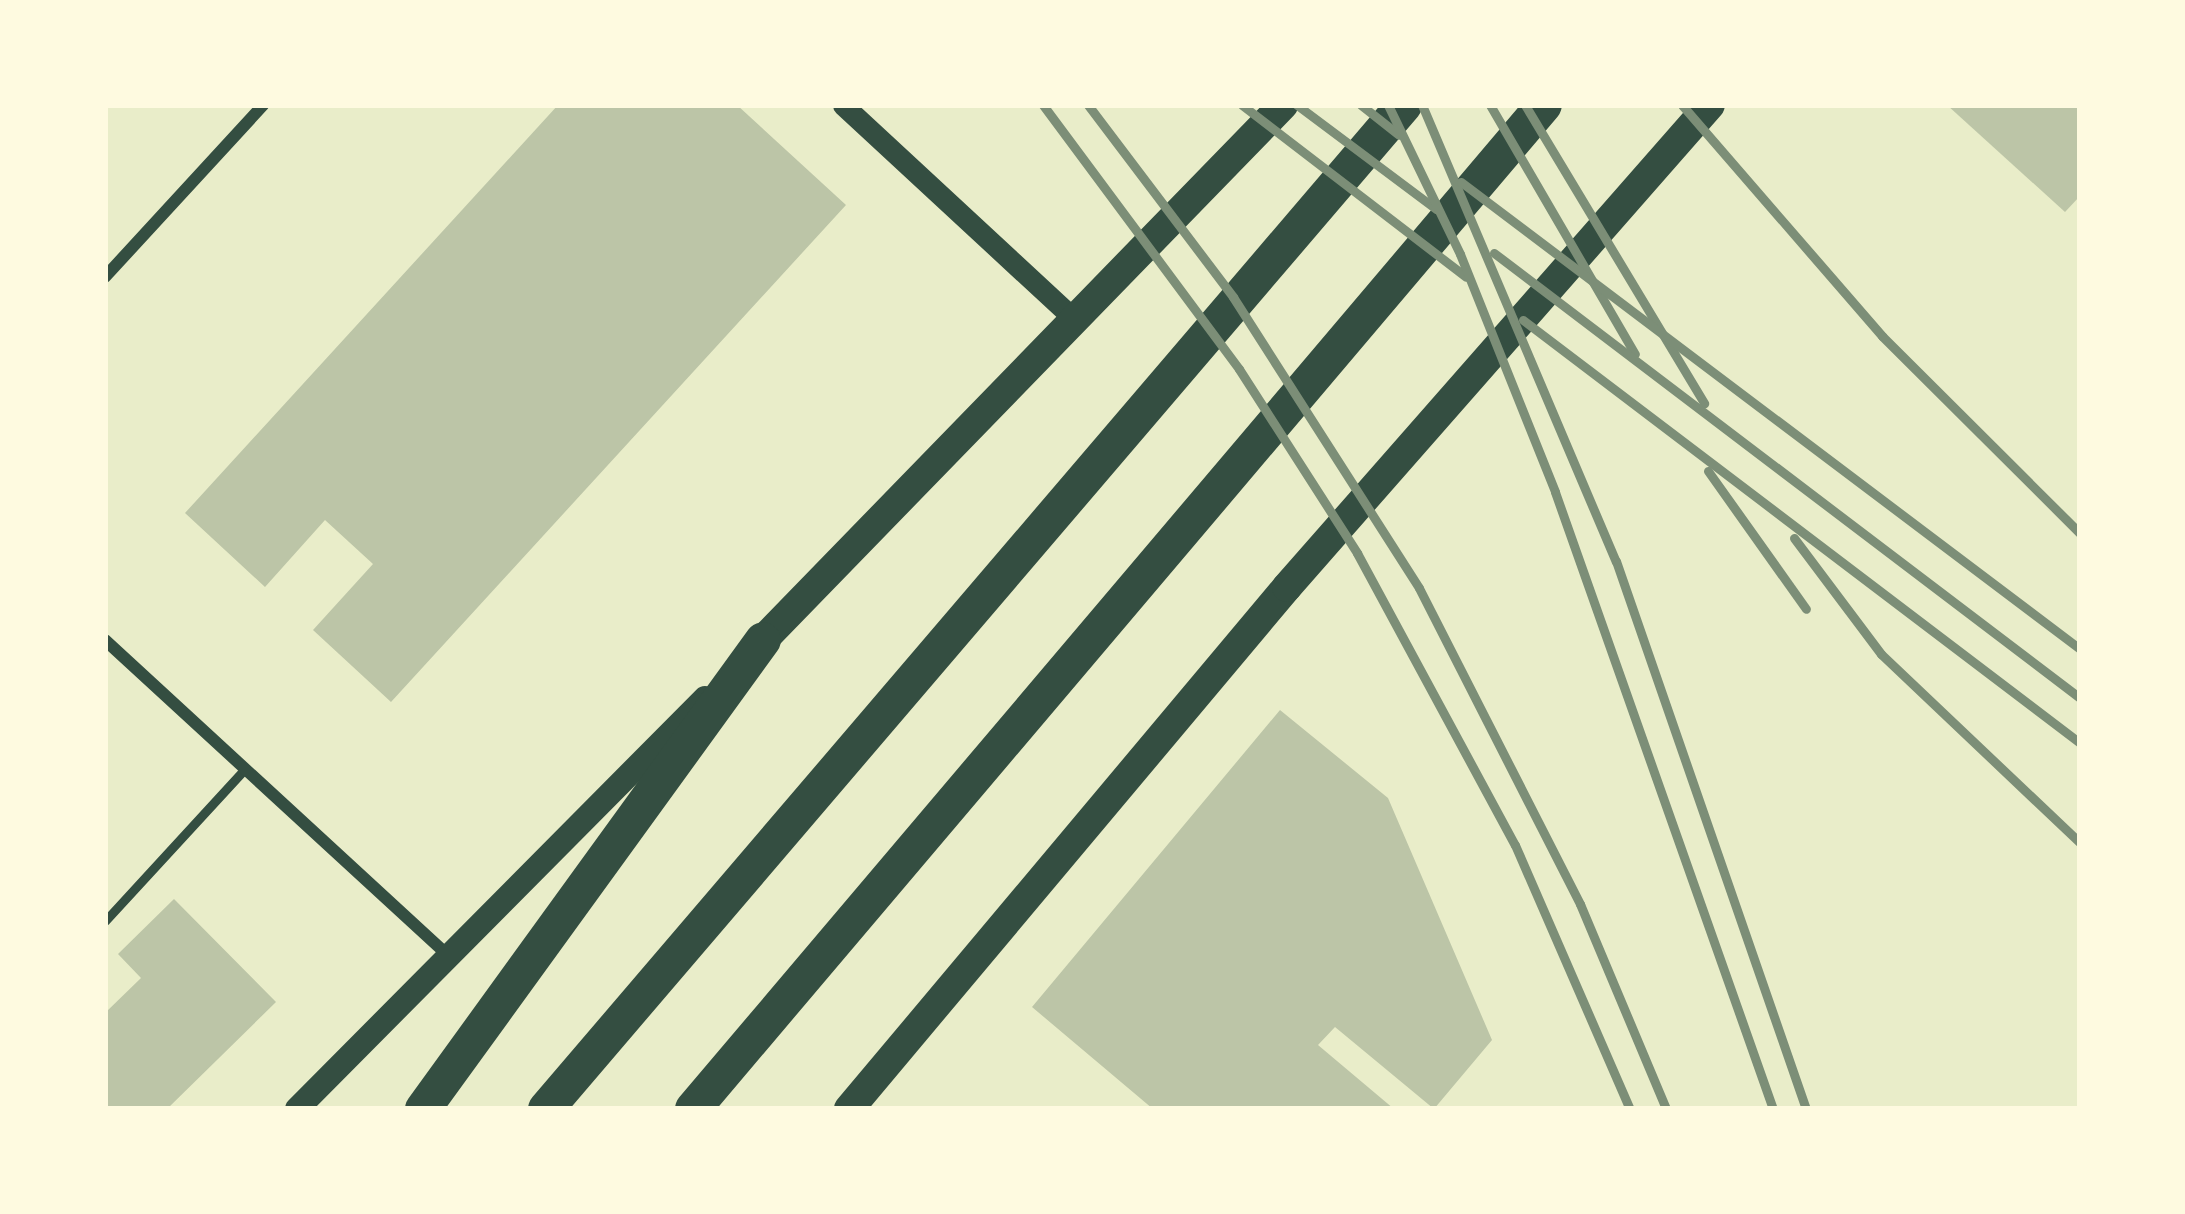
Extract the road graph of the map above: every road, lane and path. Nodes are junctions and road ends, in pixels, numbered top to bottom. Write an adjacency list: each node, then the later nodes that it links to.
1 (262, 105): 7 (street)
2 (843, 105): 8 (street)
3 (1282, 105): 8 (main road)
4 (1403, 105): 16 (highway)
5 (1544, 105): 17 (highway)
6 (1711, 105): 18 (main road)
7 (105, 277)
8 (1073, 317): 10 (main road)
9 (105, 640): 11 (street)
10 (763, 640): 13 (main road); 15 (highway)
11 (245, 769): 12 (lane); 13 (street)
12 (105, 921)
13 (448, 955): 14 (main road)
14 (297, 1109)
15 (423, 1109)
16 (546, 1109)
17 (693, 1109)
18 (849, 1109)

